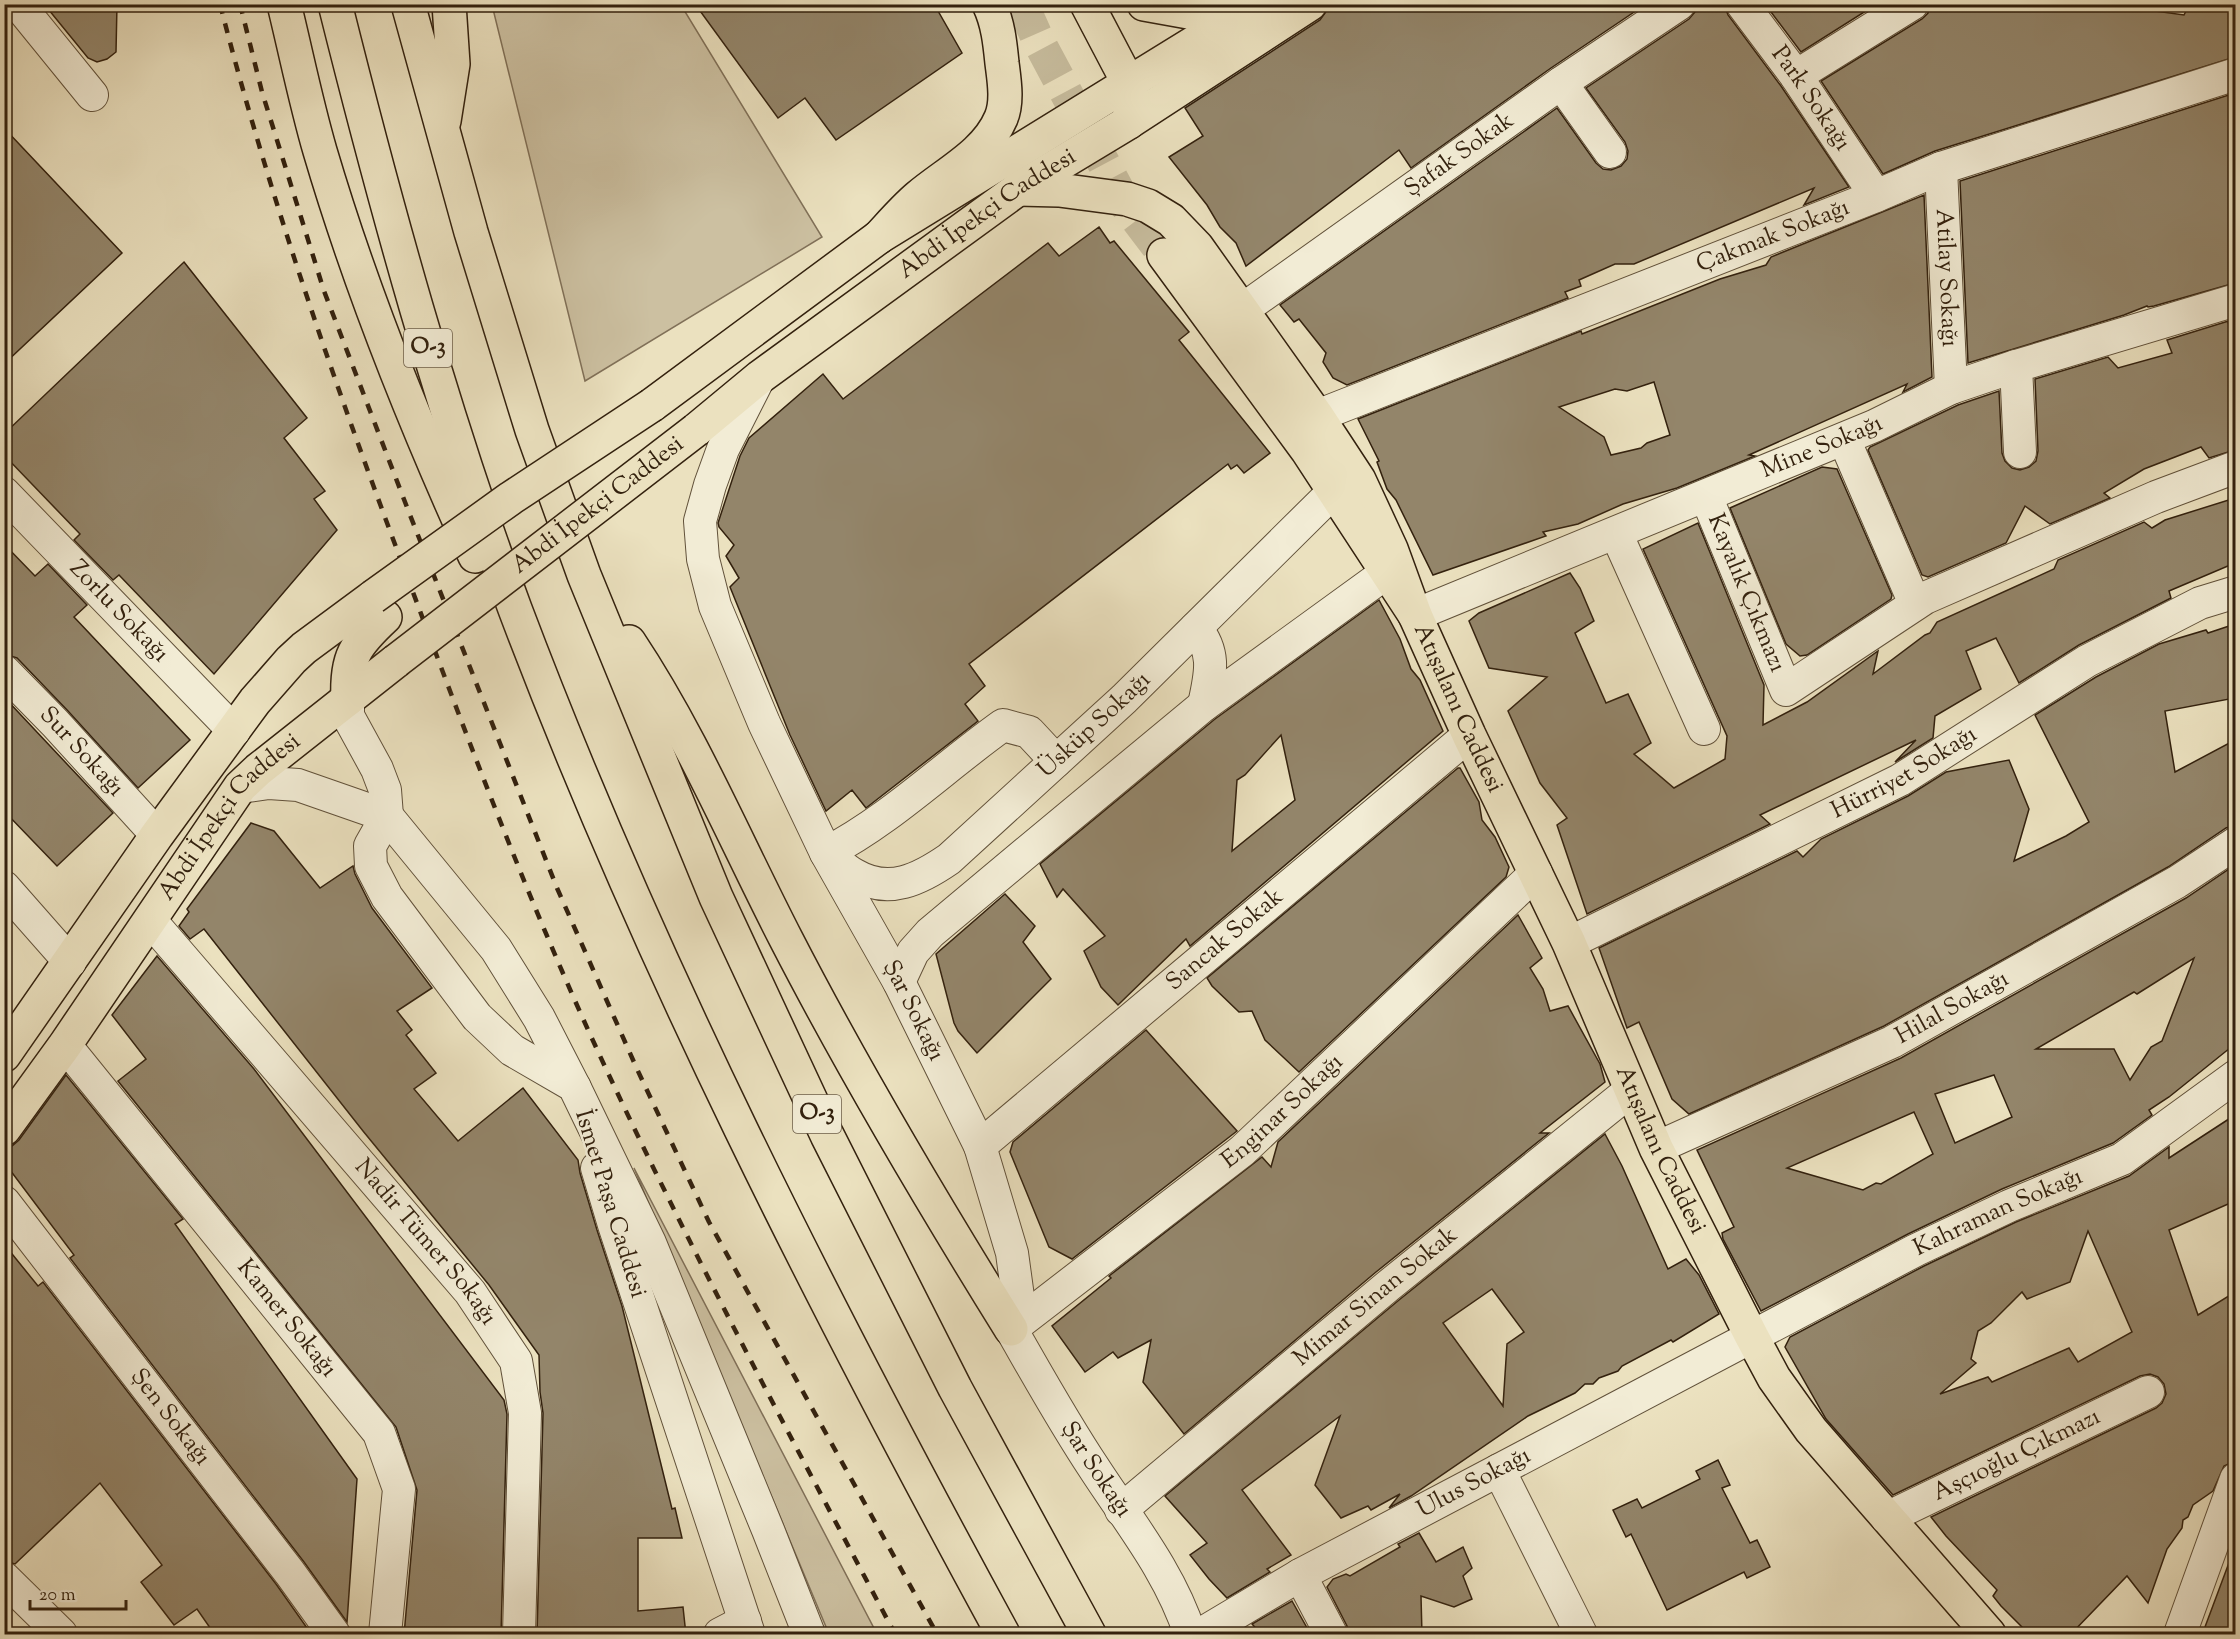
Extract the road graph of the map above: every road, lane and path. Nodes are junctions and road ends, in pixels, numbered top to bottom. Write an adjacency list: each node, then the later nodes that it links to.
1 (18, 4): 20 (street)
2 (284, 4): 50 (main road)
3 (335, 4): 50 (main road, O-3)
4 (408, 4): 22 (main road, O-3)
5 (449, 4): 22 (main road)
6 (968, 4): 19 (main road)
7 (989, 4): 19 (main road)
8 (1087, 4): 18 (main road)
9 (1144, 4): 14 (main road)
10 (1310, 4): 21 (main road, Abdi İpekçi Caddesi)
11 (1679, 4): 17 (street, Şafak Sokak)
12 (1742, 4): 16 (street, Park Sokağı)
13 (1912, 4): 16 (street)
14 (1245, 12): 18 (main road, Abdi İpekçi Caddesi)
15 (2235, 74): 24 (street, Çakmak Sokağı)
16 (1796, 76): 26 (street, Park Sokağı)
17 (1561, 83): 23 (street); 30 (street, Şafak Sokak)
18 (1129, 84): 21 (main road); 27 (main road, Abdi İpekçi Caddesi)
19 (1005, 85): 27 (main road)
20 (92, 95)
21 (1129, 122): 25 (main road, Abdi İpekçi Caddesi)
22 (442, 131): 43 (main road, O-3)
23 (1610, 152)
24 (1941, 168): 26 (street, Çakmak Sokağı); 33 (street, Atilay Sokağı)
25 (1018, 189): 30 (main road); 32 (main road, Abdi İpekçi Caddesi)
26 (1876, 196): 34 (street, Çakmak Sokağı)
27 (879, 237): 46 (main road, Abdi İpekçi Caddesi, bridge)
28 (1164, 255): 38 (main road)
29 (2235, 300): 31 (street, Mine Sokağı)
30 (1242, 310): 34 (main road)
31 (2016, 366): 33 (street, Mine Sokağı); 36 (street)
32 (760, 377): 51 (main road, Abdi İpekçi Caddesi, bridge); 61 (street, Şar Sokağı)
33 (1951, 388): 35 (street, Mine Sokağı)
34 (1317, 416): 47 (main road)
35 (1844, 438): 40 (street, Mine Sokağı); 45 (street)
36 (2020, 452)
37 (2235, 467): 45 (street)
38 (1334, 491): 42 (main road); 48 (street, Üsküp Sokağı)
39 (4, 493): 54 (street, Zorlu Sokağı)
40 (1706, 496): 41 (street, Mine Sokağı); 45 (street, Kayalık Çıkmazı)
41 (1616, 533): 47 (street, Mine Sokağı); 53 (street)
42 (1386, 573): 47 (main road); 52 (street, Üsküp Sokağı)
43 (584, 575): 77 (main road); 93 (main road, O-3)
44 (2235, 592): 65 (street, Hürriyet Sokağı)
45 (1915, 604)
46 (379, 607): 51 (main road); 54 (main road, Abdi İpekçi Caddesi)
47 (1415, 615): 55 (main road, Atışalanı Caddesi)
48 (1196, 628): 52 (street); 56 (street, Üsküp Sokağı)
49 (4, 671): 59 (street, Sur Sokağı)
50 (544, 684): 92 (main road, O-3)
51 (348, 699): 57 (main road, Abdi İpekçi Caddesi); 58 (street)
52 (1204, 705): 67 (street, Üsküp Sokağı)
53 (1704, 729)
54 (234, 731): 59 (main road, Abdi İpekçi Caddesi)
55 (1469, 735): 62 (main road, Atışalanı Caddesi); 74 (street, Sancak Sokak)
56 (1056, 761): 61 (street, Üsküp Sokağı); 61 (street)
57 (240, 787): 58 (street); 64 (main road, Abdi İpekçi Caddesi)
58 (387, 816): 71 (street, İsmet Paşa Caddesi); 71 (street)
59 (157, 835): 66 (main road, Abdi İpekçi Caddesi)
60 (2235, 843): 75 (street, Hilal Sokağı)
61 (826, 853): 67 (street, Şar Sokağı)
62 (1536, 873): 65 (main road, Atışalanı Caddesi); 77 (street, Enginar Sokağı)
63 (4, 886): 66 (street)
64 (150, 920): 68 (main road, Abdi İpekçi Caddesi); 90 (street, Nadir Tümer Sokağı)
65 (1569, 943): 72 (main road, Atışalanı Caddesi)
66 (70, 962): 69 (main road, Abdi İpekçi Caddesi)
67 (899, 982): 74 (street, Şar Sokağı)
68 (65, 1045): 73 (main road, Abdi İpekçi Caddesi); 89 (street, Kamer Sokağı)
69 (4, 1055)
70 (2235, 1076): 78 (street, Kahraman Sokağı)
71 (574, 1086): 86 (street, İsmet Paşa Caddesi); 91 (street)
72 (1631, 1090): 75 (main road, Atışalanı Caddesi); 82 (street, Mimar Sinan Sokak)
73 (4, 1130)
74 (980, 1146): 77 (street, Şar Sokağı)
75 (1656, 1148): 78 (main road, Atışalanı Caddesi)
76 (4, 1202): 88 (street, Şen Sokağı)
77 (1011, 1329): 82 (street, Şar Sokağı)
78 (1752, 1337): 80 (street, Ulus Sokağı); 83 (main road, Atışalanı Caddesi)
79 (2148, 1392): 83 (street, Aşçıoğlu Çıkmazı)
80 (1499, 1470): 84 (street, Ulus Sokağı); 97 (street)
81 (2235, 1479): 99 (street)
82 (1121, 1510): 94 (street, Şar Sokağı)
83 (1887, 1518): 98 (main road, Atışalanı Caddesi)
84 (1300, 1575): 95 (street, Ulus Sokağı); 96 (street)
85 (4, 1578): 87 (street)
86 (738, 1630)
87 (61, 1635)
88 (334, 1635)
89 (385, 1635)
90 (519, 1635)
91 (809, 1635)
92 (1003, 1635)
93 (1089, 1635)
94 (1190, 1635)
95 (1201, 1635)
96 (1331, 1635)
97 (1581, 1635)
98 (1989, 1635)
99 (2180, 1635)

